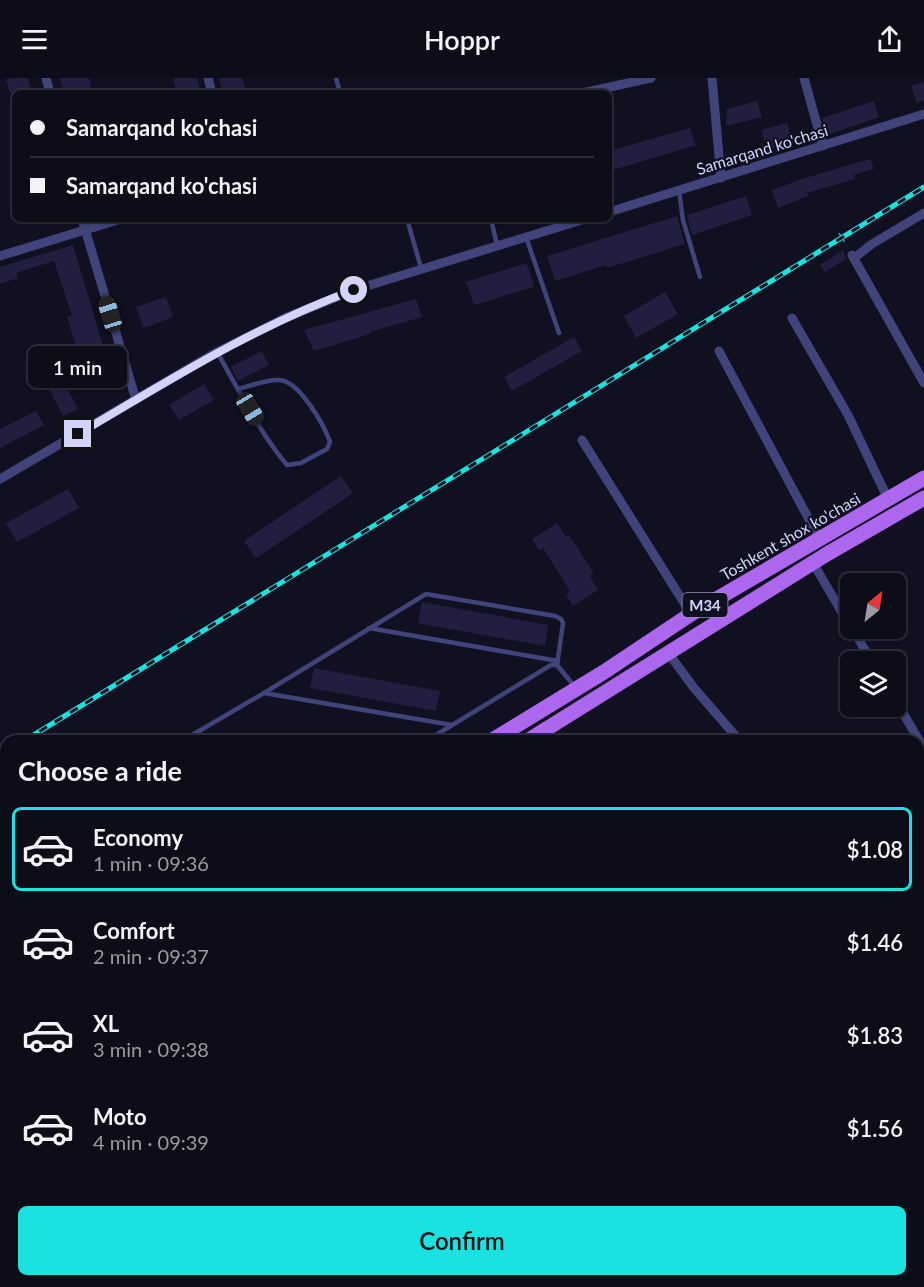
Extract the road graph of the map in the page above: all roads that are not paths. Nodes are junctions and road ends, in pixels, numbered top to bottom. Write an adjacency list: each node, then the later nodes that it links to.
1 (651, 78): 4 (street)
2 (712, 78): 7 (street)
3 (804, 78): 6 (street)
4 (596, 90)
5 (924, 114): 6 (street, Samarqand ko'chasi)
6 (823, 146): 7 (street, Samarqand ko'chasi)
7 (721, 178): 8 (street, Samarqand ko'chasi)
8 (679, 191): 9 (street, Samarqand ko'chasi); 19 (lane)
9 (612, 211)
10 (924, 213): 24 (street)
11 (408, 222): 18 (lane)
12 (492, 222): 16 (lane)
13 (575, 222): 15 (street)
14 (84, 224): 17 (street); 26 (street)
15 (526, 237): 16 (street); 21 (lane)
16 (497, 245): 18 (street)
17 (0, 256)
18 (421, 269): 23 (street)
19 (700, 277)
20 (792, 318): 31 (street)
21 (559, 333)
22 (719, 351): 32 (street)
23 (217, 352): 25 (lane); 26 (street)
24 (924, 383)
25 (238, 389): 25 (lane)
26 (136, 400): 29 (street)
27 (582, 440): 35 (street)
28 (924, 478): 31 (main road, Toshkent shox ko'chasi / M34)
29 (0, 479)
30 (924, 498): 33 (main road, Toshkent shox ko'chasi / M34)
31 (888, 500): 32 (main road, Toshkent shox ko'chasi / M34)
32 (819, 540): 35 (main road, Toshkent shox ko'chasi / M34)
33 (813, 563): 34 (street); 37 (main road, Toshkent shox ko'chasi / M34)
34 (840, 608)
35 (691, 614): 39 (main road, Toshkent shox ko'chasi / M34)
36 (369, 628): 38 (lane); 38 (lane); 42 (lane)
37 (669, 654): 40 (main road, Toshkent shox ko'chasi / M34); 49 (street)
38 (557, 663): 41 (lane); 44 (lane)
39 (604, 672): 40 (main road); 41 (main road, Toshkent shox ko'chasi / M34)
40 (614, 688): 48 (main road, Toshkent shox ko'chasi / M34)
41 (576, 689): 47 (main road, Toshkent shox ko'chasi / M34)
42 (264, 693): 44 (lane); 45 (lane)
43 (905, 717): 50 (street)
44 (452, 725): 46 (lane)
45 (192, 735)
46 (436, 735)
47 (501, 735)
48 (537, 735)
49 (735, 735)
50 (916, 735)

